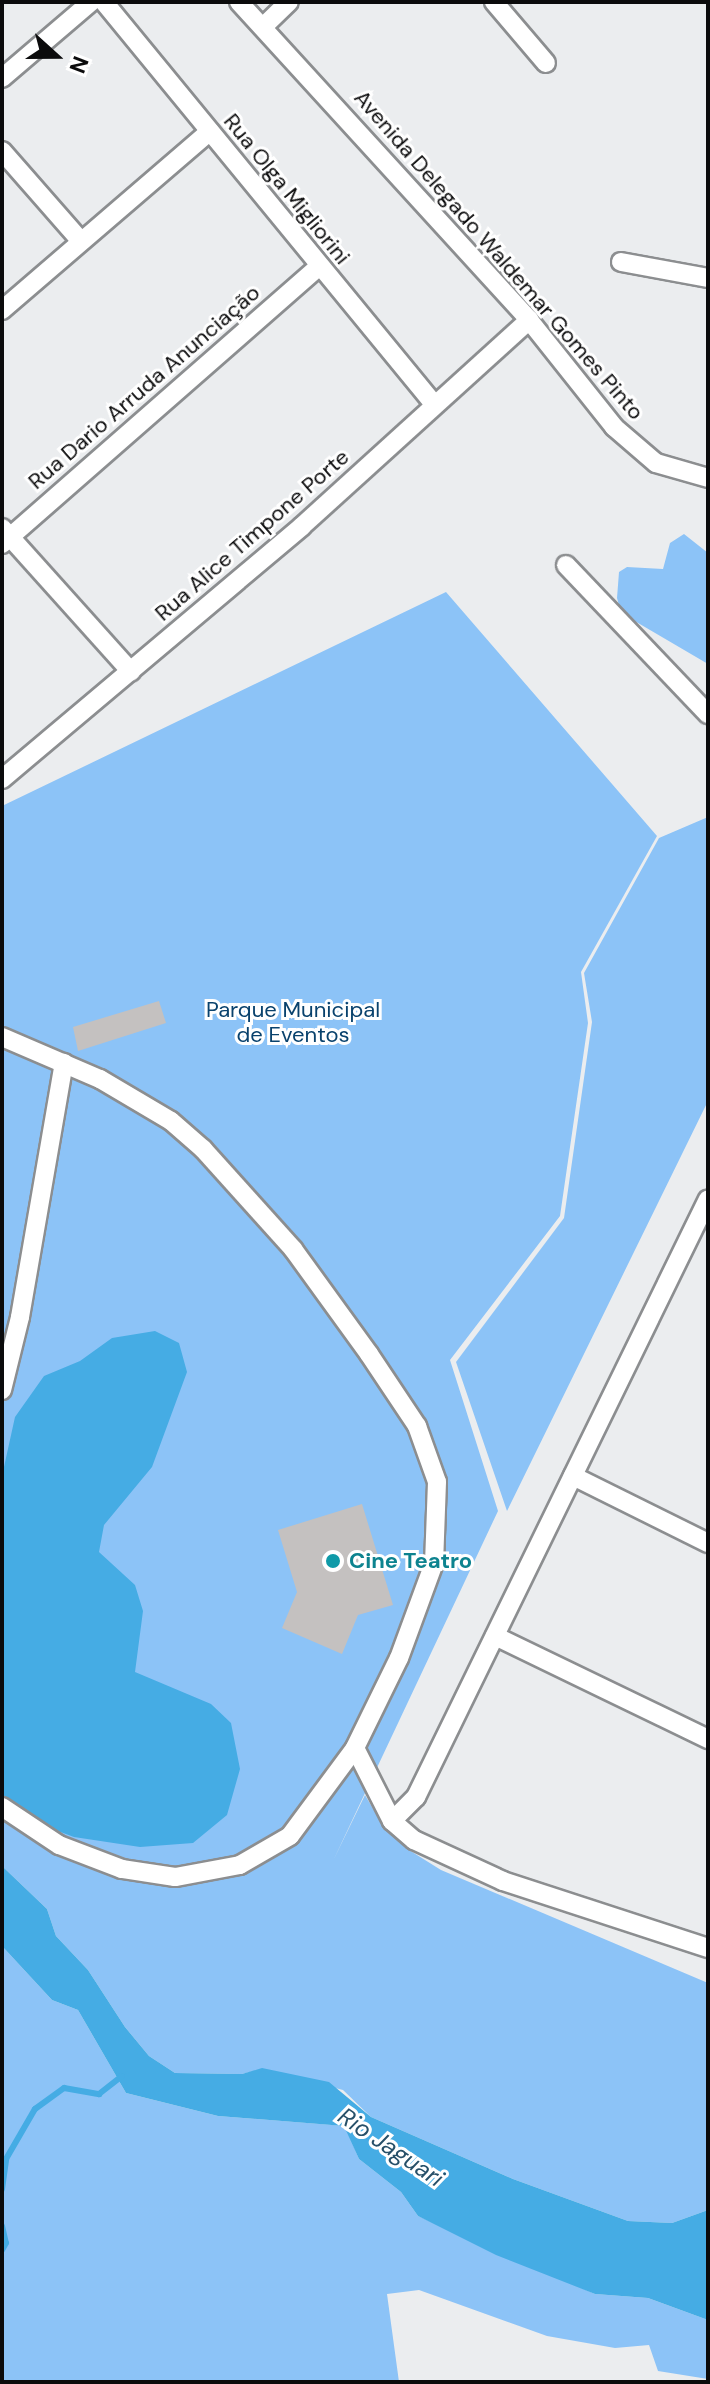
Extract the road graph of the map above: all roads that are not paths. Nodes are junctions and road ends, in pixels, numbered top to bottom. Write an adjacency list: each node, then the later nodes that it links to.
1 (91, 2): 8 (street)
2 (104, 2): 9 (street, Rua Olga Migliorini)
3 (239, 2): 6 (street, Avenida Delegado Waldemar Gomes Pinto)
4 (289, 2): 6 (street)
5 (494, 2): 7 (street)
6 (265, 25): 16 (street, Avenida Delegado Waldemar Gomes Pinto)
7 (546, 63)
8 (2, 78)
9 (210, 131): 11 (street); 13 (street, Rua Olga Migliorini)
10 (2, 151): 11 (street)
11 (79, 239): 15 (street)
12 (621, 262): 14 (street)
13 (318, 267): 17 (street, Rua Olga Migliorini); 19 (street, Rua Dario Arruda Anunciação)
14 (708, 278)
15 (2, 310)
16 (529, 320): 17 (street, Rua Alice Timpone Porte); 18 (street, Avenida Delegado Waldemar Gomes Pinto)
17 (434, 404): 21 (street, Rua Alice Timpone Porte)
18 (708, 478)
19 (5, 536): 21 (street)
20 (566, 565): 22 (street)
21 (131, 672): 23 (street, Rua Alice Timpone Porte)
22 (708, 714)
23 (2, 779)
24 (2, 1037): 25 (street)
25 (64, 1063): 27 (street); 32 (street)
26 (708, 1199): 28 (street)
27 (2, 1390)
28 (573, 1476): 29 (street); 30 (street)
29 (708, 1543)
30 (495, 1636): 31 (street); 34 (street)
31 (708, 1739)
32 (355, 1748): 33 (street); 34 (street)
33 (2, 1807)
34 (392, 1821): 35 (street)
35 (708, 1948)

